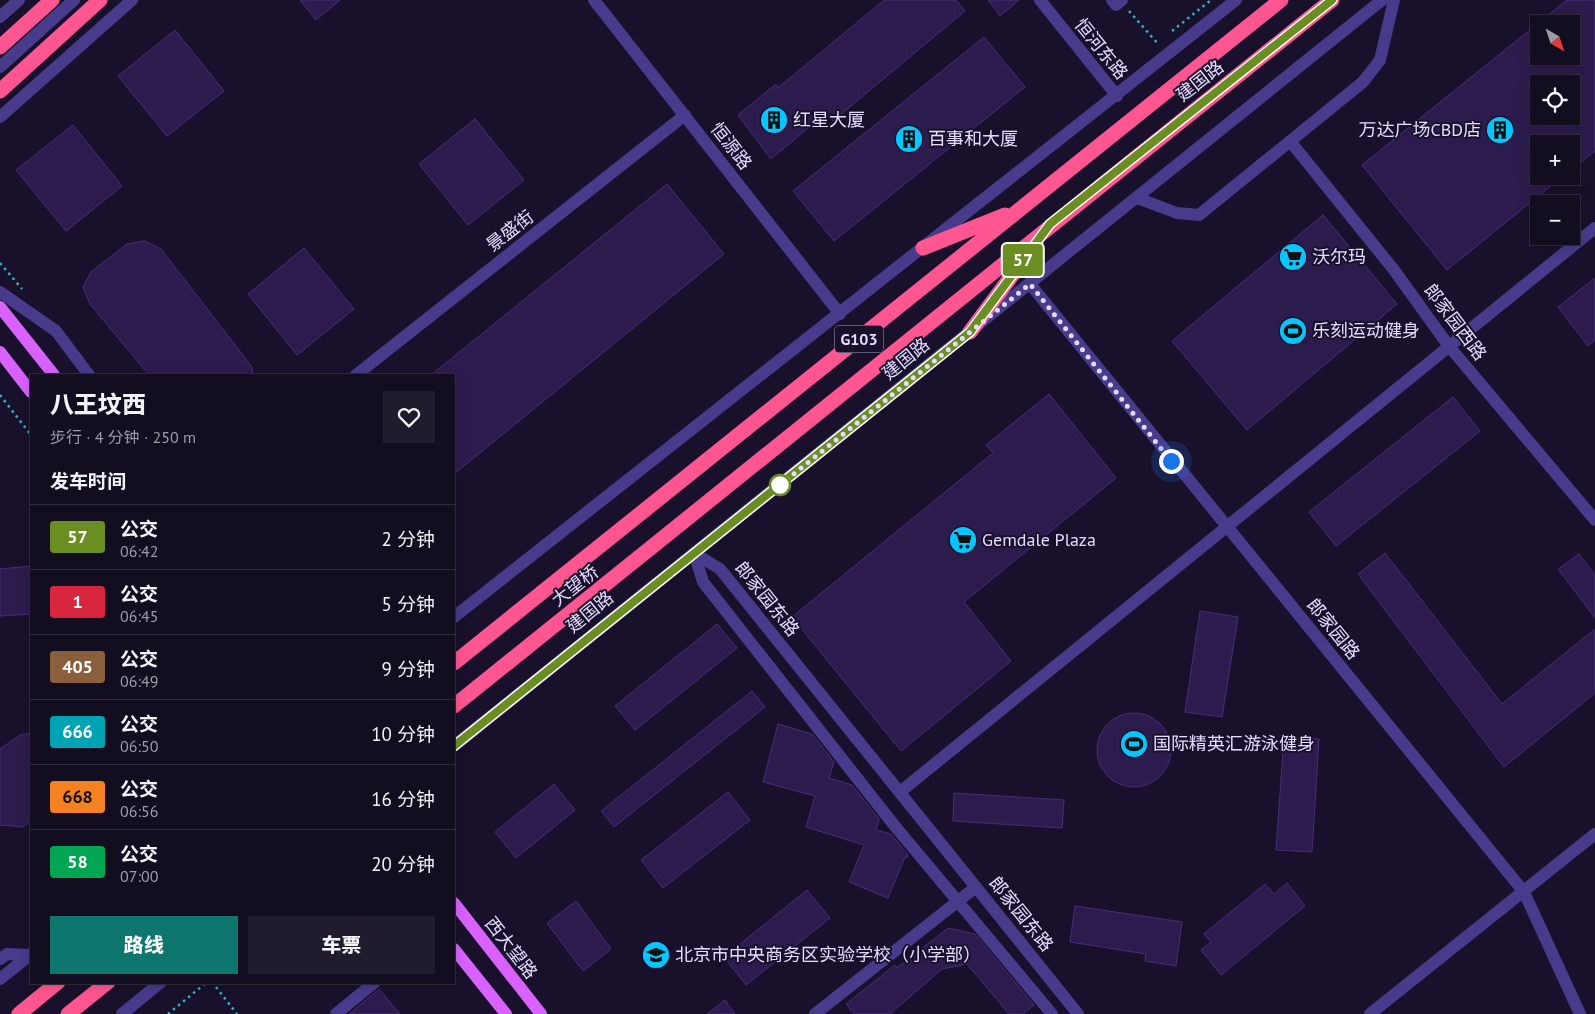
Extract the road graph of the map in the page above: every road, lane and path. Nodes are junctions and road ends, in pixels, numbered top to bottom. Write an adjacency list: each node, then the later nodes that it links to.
1 (19, 0): 15 (street)
2 (52, 0): 19 (highway)
3 (74, 0): 21 (street)
4 (100, 0): 22 (highway)
5 (594, 0): 24 (street, 恒源路)
6 (1040, 0): 23 (street, 恒河东路)
7 (1118, 0): 18 (path)
8 (1211, 0): 16 (path)
9 (1236, 0): 20 (street)
10 (1281, 0): 28 (highway, 建国路 / G103)
11 (1332, 0): 29 (highway, 建国路 / G103)
12 (1382, 0): 27 (street, 建国路)
13 (1394, 0): 26 (street)
14 (123, 3): 25 (street)
15 (0, 17)
16 (1171, 32)
17 (1164, 38): 18 (path)
18 (1157, 43): 20 (path)
19 (0, 47)
20 (1168, 55): 23 (street)
21 (0, 67)
22 (0, 91)
23 (1117, 96): 31 (street)
24 (685, 115): 35 (street, 恒源路); 41 (street, 景盛街)
25 (0, 117)
26 (1290, 141): 27 (street); 37 (street, 郎家园西路)
27 (1137, 198): 32 (street, 建国路)
28 (1021, 209): 31 (highway); 45 (highway, 建国路 / G103)
29 (1050, 224): 36 (highway); 46 (highway, 建国路 / G103)
30 (1595, 228): 37 (street)
31 (923, 248): 35 (street)
32 (1030, 284): 36 (street, 建国路); 48 (street, 郎家园路)
33 (0, 292): 40 (street)
34 (0, 307): 39 (main road)
35 (840, 314): 50 (street)
36 (970, 332): 49 (street, 建国路)
37 (1448, 345): 47 (street, 郎家园西路); 48 (street)
38 (0, 352): 42 (main road)
39 (53, 374)
40 (89, 374)
41 (357, 374)
42 (30, 391)
43 (0, 395): 44 (path)
44 (30, 434)
45 (698, 468): 51 (highway, 大望桥 / G103)
46 (720, 495): 52 (highway, 大望桥 / G103)
47 (1595, 520)
48 (1227, 528): 54 (street); 57 (street, 郎家园路)
49 (694, 553): 53 (street, 建国路); 54 (street, 郎家园东路); 58 (street)
50 (455, 616)
51 (455, 662)
52 (455, 705)
53 (455, 745)
54 (900, 792): 56 (street, 郎家园东路)
55 (1595, 834): 57 (street)
56 (976, 887): 58 (street); 80 (street, 郎家园东路)
57 (1524, 892): 81 (street); 82 (street, 郎家园路)
58 (958, 901): 78 (street); 79 (street)
59 (455, 904): 77 (main road, 西大望路)
60 (455, 950): 76 (main road)
61 (30, 954): 62 (street); 63 (street)
62 (0, 959)
63 (0, 979)
64 (56, 984): 70 (highway)
65 (106, 984): 71 (highway)
66 (159, 984): 72 (street)
67 (205, 984): 73 (path)
68 (214, 984): 74 (path)
69 (373, 984): 75 (street)
70 (19, 1014)
71 (68, 1014)
72 (122, 1014)
73 (168, 1014)
74 (237, 1014)
75 (336, 1014)
76 (506, 1014)
77 (541, 1014)
78 (815, 1014)
79 (1052, 1014)
80 (1078, 1014)
81 (1370, 1014)
82 (1580, 1014)

